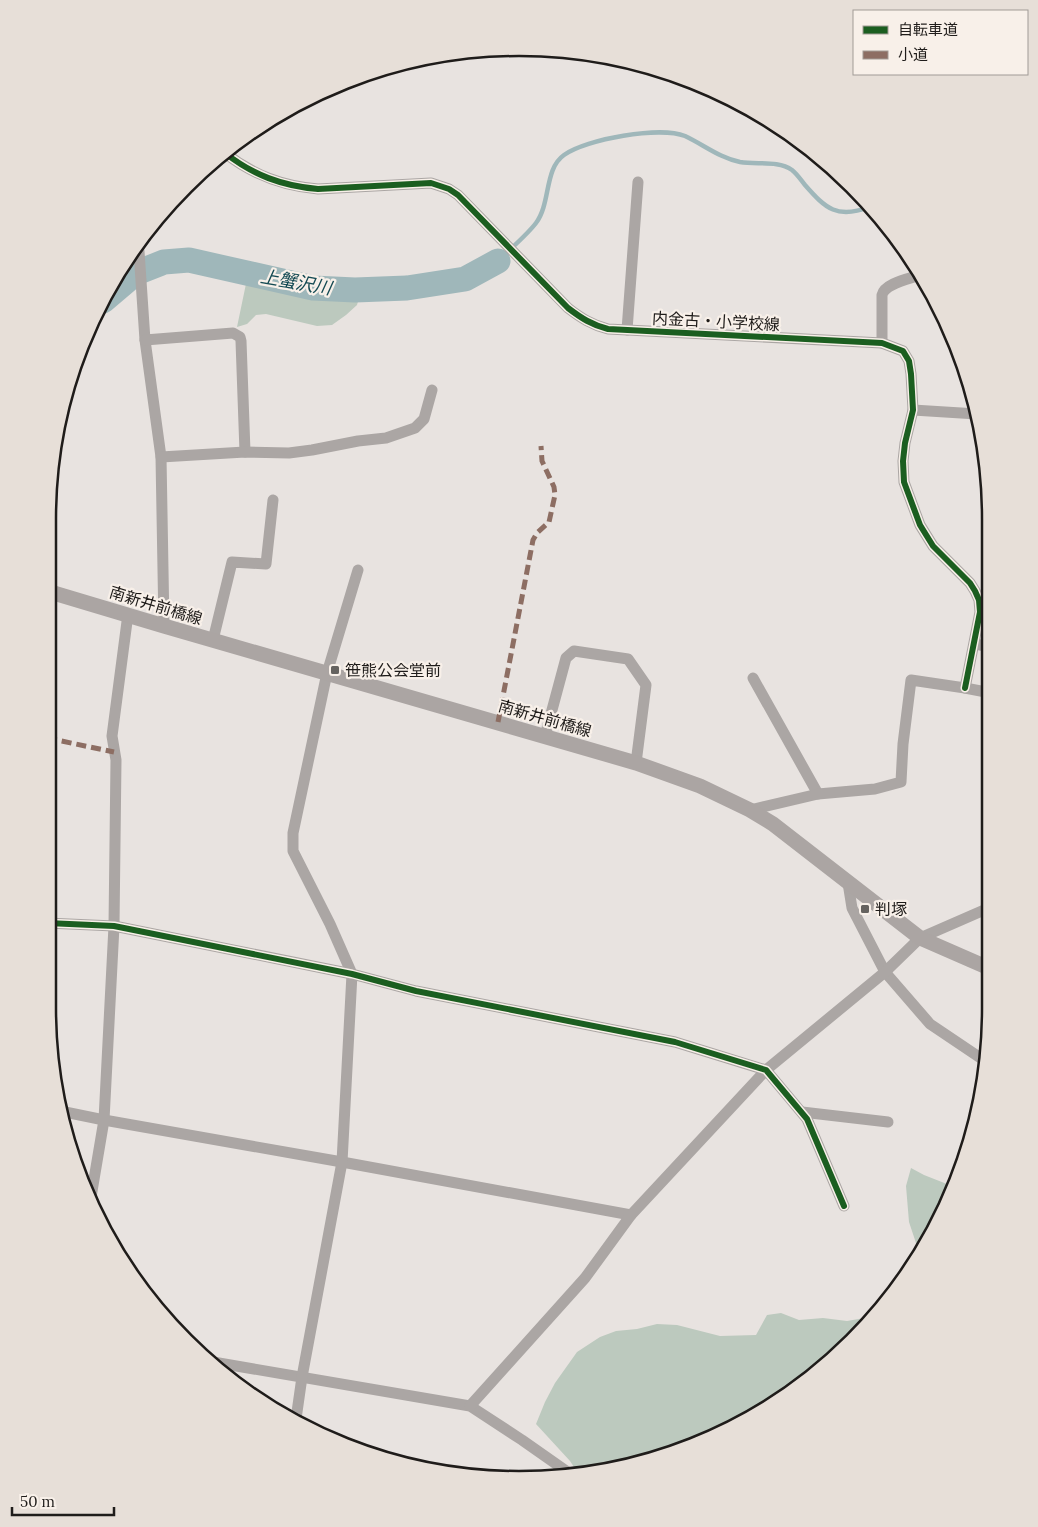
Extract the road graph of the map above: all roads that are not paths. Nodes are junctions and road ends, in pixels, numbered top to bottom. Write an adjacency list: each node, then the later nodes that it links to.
1 (230, 157): 5 (street, 内金古・小学校線)
2 (638, 182): 5 (street)
3 (139, 255): 6 (street)
4 (913, 277): 7 (street)
5 (627, 330): 7 (street, 内金古・小学校線)
6 (145, 340): 11 (street); 12 (street)
7 (882, 343): 9 (street, 内金古・小学校線)
8 (432, 390): 11 (street)
9 (913, 410): 10 (street); 19 (street, 内金古・小学校線)
10 (969, 413)
11 (245, 452): 12 (street)
12 (161, 457): 17 (street)
13 (273, 500): 18 (street)
14 (358, 570): 21 (street)
15 (56, 593): 16 (main road, 南新井前橋線)
16 (128, 614): 17 (main road, 南新井前橋線); 32 (street)
17 (164, 626): 18 (main road, 南新井前橋線)
18 (213, 640): 21 (main road, 南新井前橋線)
19 (975, 644): 20 (street); 23 (street, 内金古・小学校線)
20 (982, 646)
21 (327, 673): 25 (main road, 南新井前橋線); 36 (street)
22 (753, 678): 27 (street)
23 (966, 688): 24 (street); 27 (street)
24 (982, 691)
25 (545, 736): 26 (main road, 南新井前橋線); 26 (street)
26 (636, 763): 28 (main road, 南新井前橋線)
27 (818, 794): 28 (street)
28 (750, 810): 29 (main road, 南新井前橋線)
29 (848, 883): 33 (main road, 南新井前橋線); 35 (street)
30 (982, 911): 33 (street)
31 (56, 923): 32 (street)
32 (114, 926): 36 (street); 41 (street)
33 (920, 938): 34 (main road, 南新井前橋線); 35 (street)
34 (982, 965)
35 (886, 972): 37 (street); 38 (street)
36 (352, 974): 38 (street); 43 (street)
37 (979, 1057)
38 (766, 1070): 39 (street); 46 (street)
39 (802, 1112): 42 (street); 45 (street)
40 (68, 1113): 41 (street)
41 (104, 1120): 43 (street); 44 (street)
42 (888, 1122)
43 (342, 1162): 46 (street); 48 (street)
44 (92, 1188)
45 (844, 1206)
46 (631, 1215): 49 (street)
47 (223, 1364): 48 (street)
48 (302, 1377): 49 (street); 50 (street)
49 (470, 1406): 51 (street)
50 (297, 1414)
51 (563, 1469)

